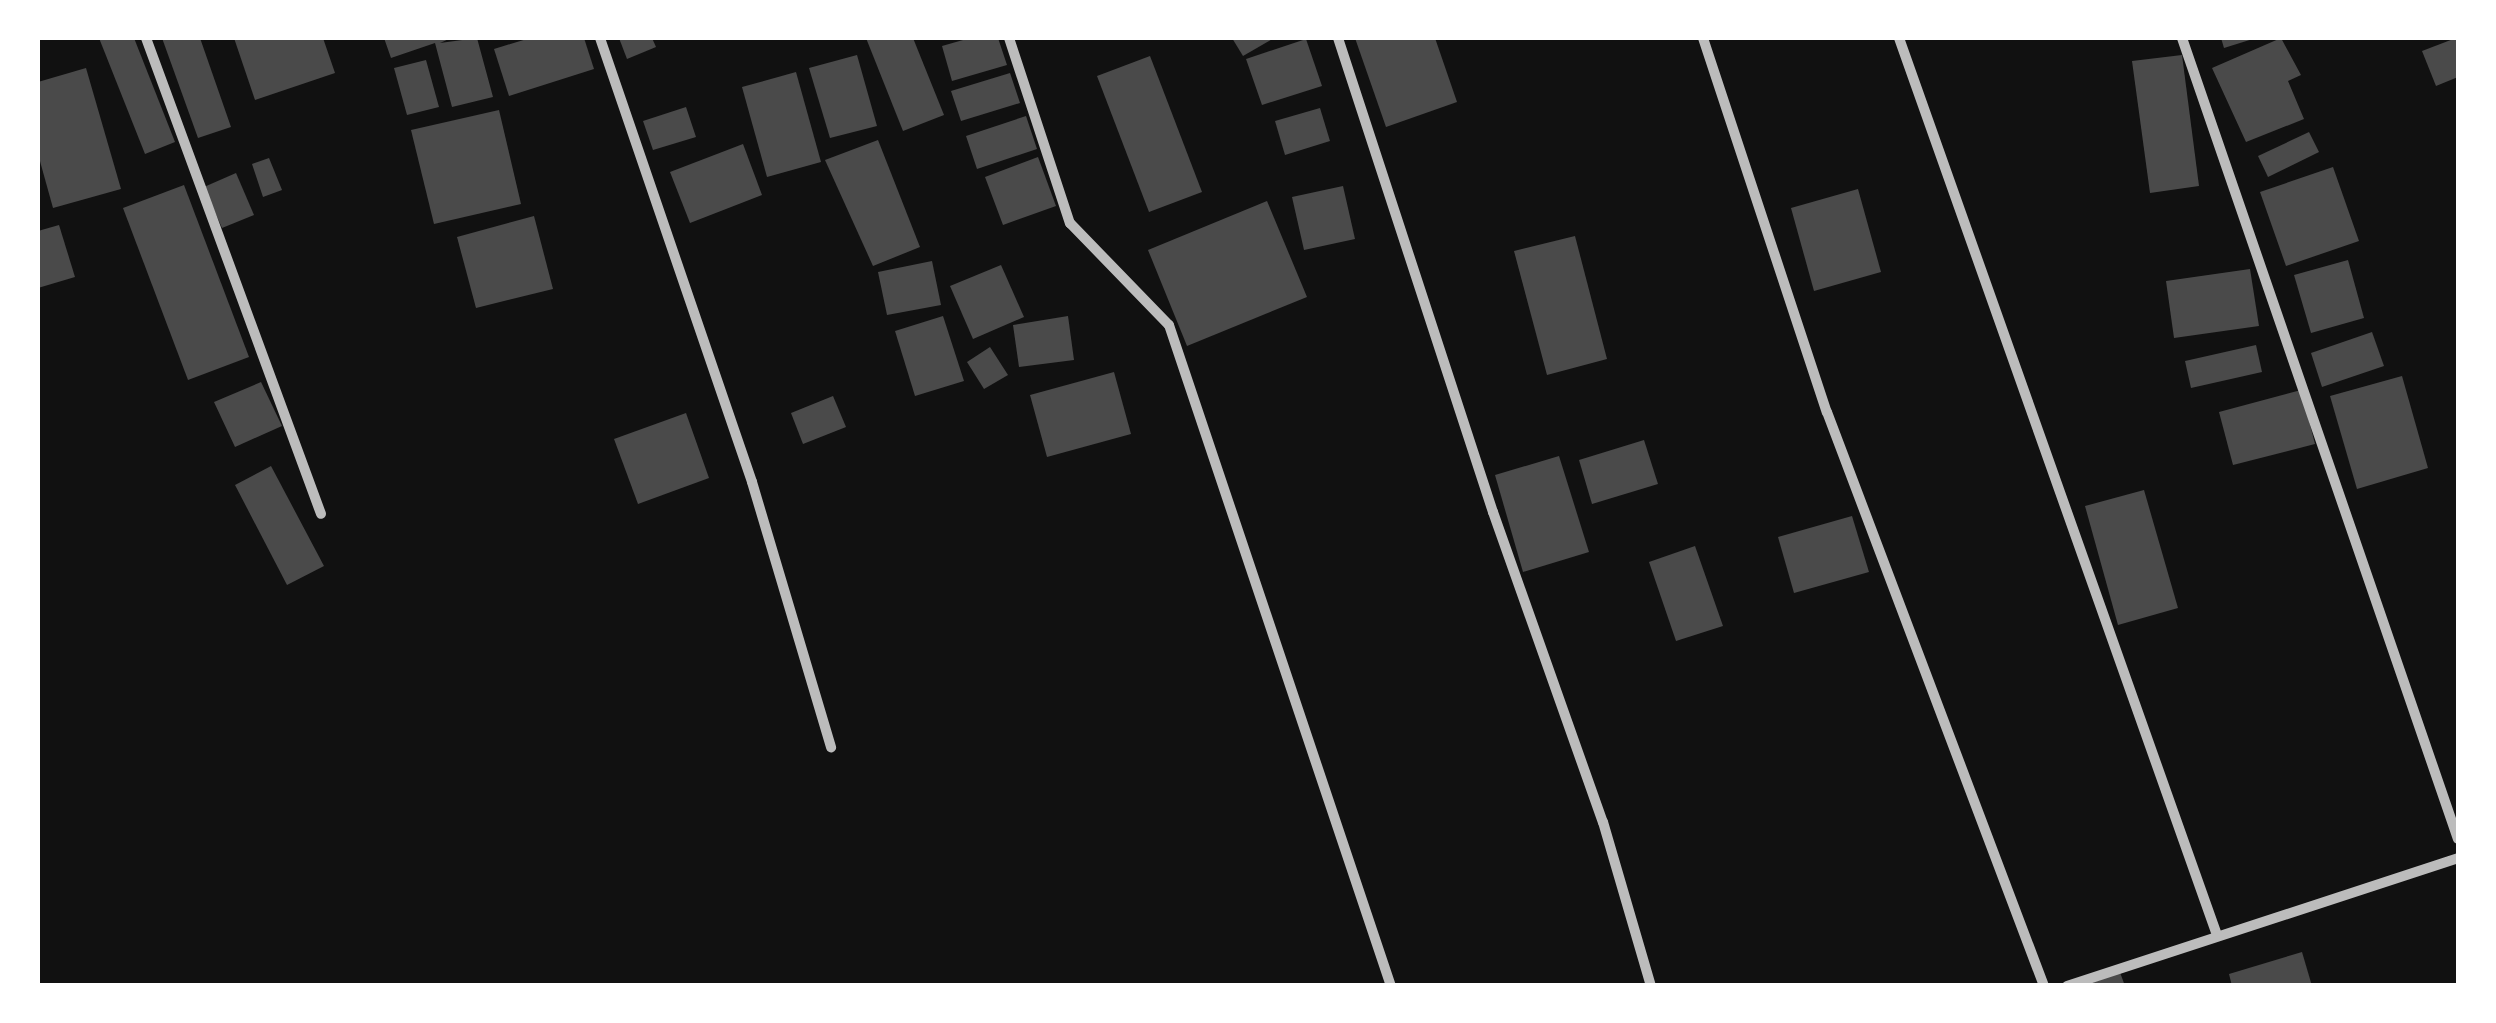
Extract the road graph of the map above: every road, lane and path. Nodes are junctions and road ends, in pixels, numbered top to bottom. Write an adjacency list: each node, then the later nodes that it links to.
1 (146, 38): 8 (street)
2 (600, 38): 9 (street)
3 (1009, 38): 13 (street)
4 (1338, 38): 14 (street)
5 (1704, 38): 15 (street)
6 (1899, 38): 12 (street)
7 (2182, 38): 10 (street)
8 (321, 514)
9 (831, 747)
10 (2458, 839)
11 (2458, 858): 12 (street)
12 (2216, 932): 16 (street)
13 (1391, 986)
14 (1651, 986)
15 (2044, 986)
16 (2067, 986)

